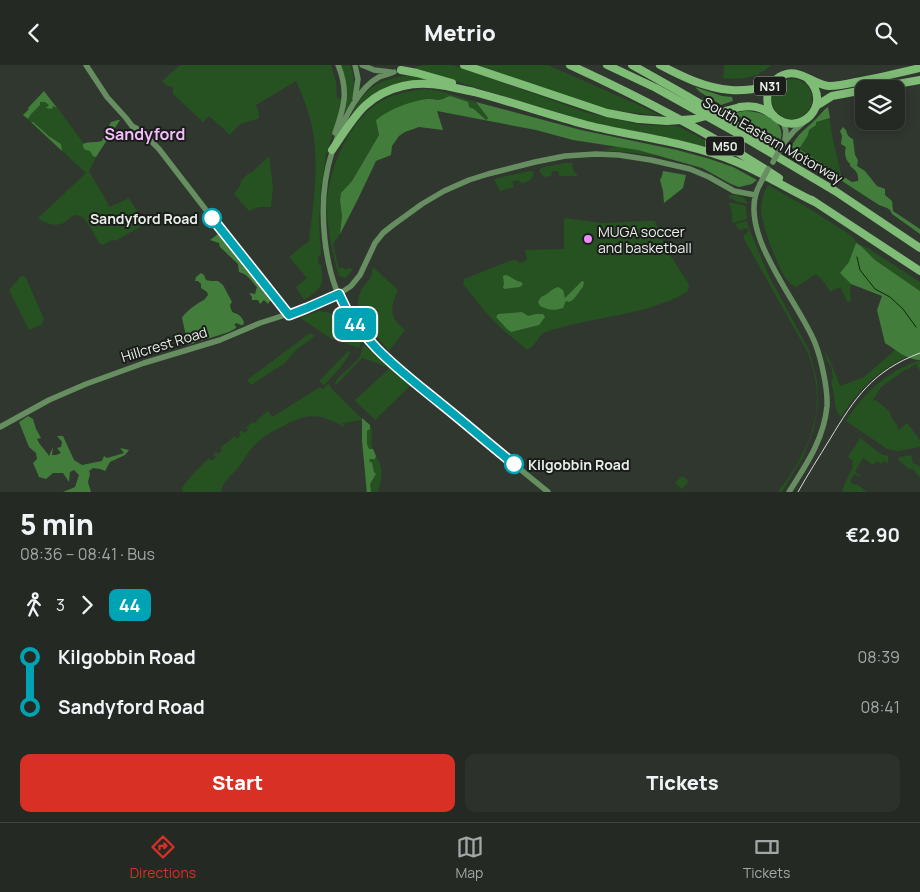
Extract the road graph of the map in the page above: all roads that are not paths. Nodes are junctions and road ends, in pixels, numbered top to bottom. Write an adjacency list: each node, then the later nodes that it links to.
1 (86, 65): 33 (street)
2 (338, 65): 26 (street)
3 (355, 65): 19 (street)
4 (362, 65): 12 (street)
5 (411, 65): 12 (street)
6 (464, 65): 21 (highway, bridge)
7 (570, 65): 29 (highway, M50)
8 (607, 65): 27 (highway, South Eastern Motorway / M50)
9 (632, 65): 27 (highway)
10 (660, 65): 16 (highway)
11 (920, 69): 13 (highway, N31)
12 (397, 71): 18 (highway); 19 (street)
13 (808, 79): 16 (highway, N31); 20 (highway)
14 (920, 80): 15 (highway)
15 (905, 83)
16 (770, 86): 21 (highway, N31)
17 (855, 92): 20 (highway)
18 (499, 99): 25 (highway); 29 (highway)
19 (355, 101): 25 (street)
20 (816, 106): 22 (highway)
21 (773, 115): 23 (highway, N31)
22 (806, 120): 23 (highway); 24 (street)
23 (783, 122): 24 (street)
24 (783, 144): 28 (street, bridge)
25 (332, 150): 26 (street)
26 (328, 162): 32 (street)
27 (835, 191): 30 (highway, South Eastern Motorway / M50)
28 (755, 195): 32 (street, Hillcrest Road); 36 (street)
29 (815, 202): 31 (highway, M50)
30 (920, 248)
31 (920, 271)
32 (339, 294): 33 (street, Hillcrest Road); 35 (street)
33 (289, 315): 34 (street, Hillcrest Road)
34 (0, 427)
35 (548, 492)
36 (789, 492)

